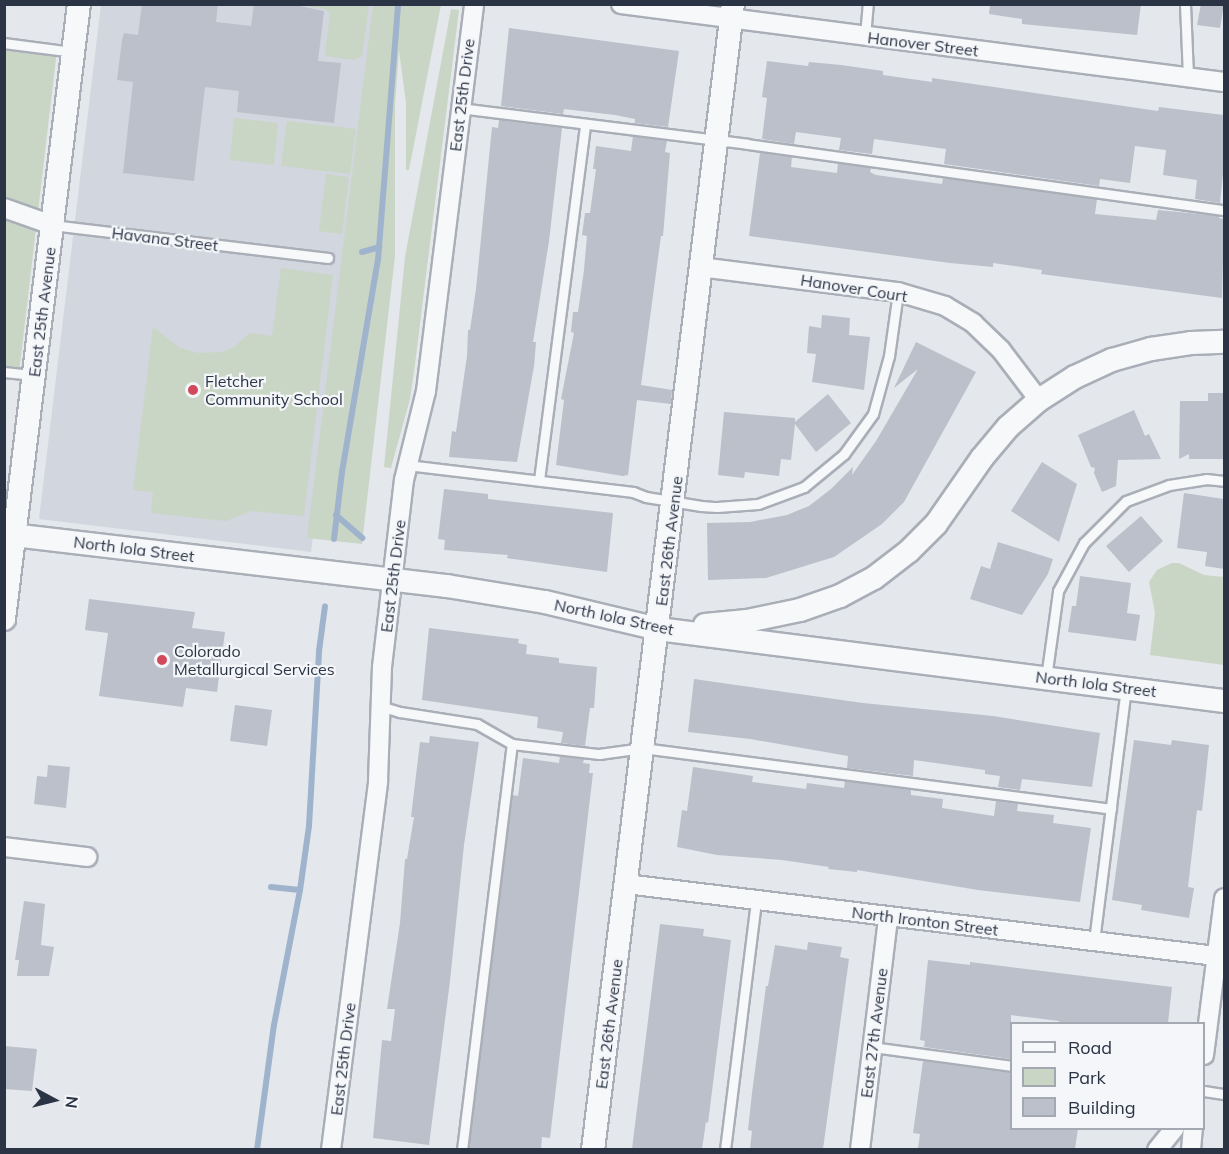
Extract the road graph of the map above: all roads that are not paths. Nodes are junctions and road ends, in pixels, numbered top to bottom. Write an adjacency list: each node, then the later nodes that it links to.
1 (79, 4): 9 (street, East 25th Avenue)
2 (474, 4): 12 (street, East 25th Drive)
3 (621, 4): 6 (street, Hanover Street)
4 (868, 4): 7 (lane)
5 (1185, 4): 10 (lane)
6 (732, 12): 7 (street, Hanover Street); 14 (street, East 26th Avenue)
7 (864, 36): 10 (street, Hanover Street)
8 (4, 43): 9 (lane)
9 (73, 52): 17 (street, East 25th Avenue)
10 (1188, 77): 11 (street, Hanover Street)
11 (1224, 82)
12 (460, 108): 13 (lane); 25 (street, East 25th Drive)
13 (585, 124): 14 (lane); 26 (lane)
14 (716, 141): 16 (lane); 19 (street, East 26th Avenue)
15 (4, 208): 17 (street, Havana Street)
16 (1224, 210)
17 (52, 225): 18 (lane, Havana Street); 23 (street, East 25th Avenue)
18 (328, 258)
19 (700, 267): 20 (street, Hanover Court); 28 (street, East 26th Avenue)
20 (898, 292): 24 (street, Hanover Court); 28 (lane)
21 (1224, 342): 24 (street)
22 (4, 372): 23 (lane)
23 (34, 375): 29 (street, East 25th Avenue)
24 (1039, 400): 32 (street)
25 (407, 465): 26 (lane); 30 (street, East 25th Drive)
26 (539, 480): 28 (lane)
27 (1224, 481): 33 (lane)
28 (674, 502): 32 (street, East 26th Avenue)
29 (10, 534): 30 (street, North Iola Street); 31 (street, East 25th Avenue)
30 (392, 580): 32 (street, North Iola Street); 36 (street, East 25th Drive)
31 (4, 619)
32 (658, 629): 33 (street, North Iola Street); 38 (street, East 26th Avenue)
33 (1046, 678): 34 (street, North Iola Street)
34 (1126, 688): 35 (street, North Iola Street); 39 (lane)
35 (1224, 701)
36 (380, 706): 37 (lane); 55 (street, East 25th Drive)
37 (512, 744): 38 (lane); 56 (lane)
38 (643, 748): 39 (lane); 42 (street, East 26th Avenue)
39 (1111, 809): 46 (lane)
40 (4, 847): 41 (street)
41 (87, 857)
42 (626, 884): 44 (street, North Ironton Street); 57 (street, East 26th Avenue)
43 (1224, 898): 47 (street)
44 (756, 900): 45 (street, North Ironton Street); 58 (lane)
45 (888, 916): 46 (street, North Ironton Street); 49 (street, East 27th Avenue)
46 (1094, 941): 47 (street, North Ironton Street)
47 (1221, 957): 48 (street)
48 (1205, 1044)
49 (872, 1047): 50 (lane); 59 (street, East 27th Avenue)
50 (1010, 1066)
51 (1205, 1091): 52 (lane)
52 (1224, 1094)
53 (1173, 1130): 60 (street)
54 (1194, 1130): 61 (street)
55 (331, 1149)
56 (462, 1149)
57 (593, 1149)
58 (725, 1149)
59 (860, 1149)
60 (1157, 1149)
61 (1191, 1149)

